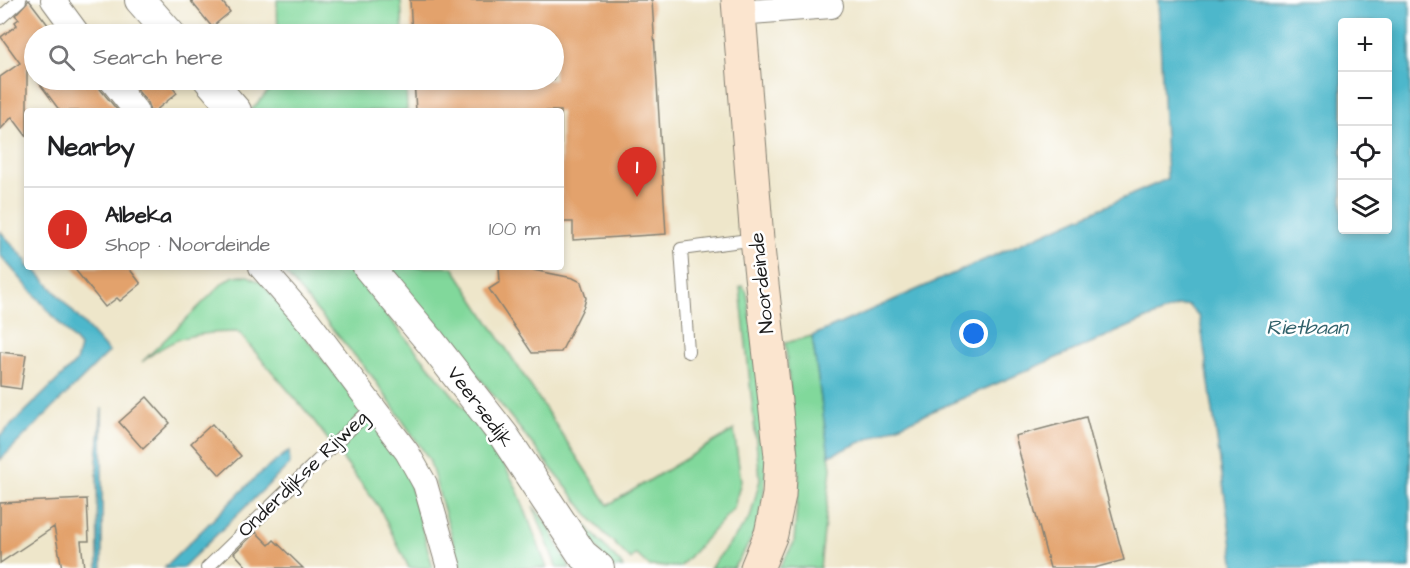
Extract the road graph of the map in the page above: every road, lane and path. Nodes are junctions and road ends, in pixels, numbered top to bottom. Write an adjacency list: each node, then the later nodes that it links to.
1 (20, 0): 6 (lane)
2 (53, 0): 7 (street)
3 (140, 0): 8 (street)
4 (739, 6): 5 (street); 13 (main road, Noordeinde)
5 (831, 6)
6 (0, 18)
7 (71, 24)
8 (161, 24)
9 (119, 90): 11 (street)
10 (218, 90): 12 (street)
11 (134, 108)
12 (233, 108)
13 (757, 239): 16 (lane); 19 (main road, Noordeinde)
14 (264, 270): 17 (street, Onderdijkse Rijweg)
15 (371, 270): 18 (street, Veersedijk)
16 (688, 352)
17 (374, 406): 20 (lane, Onderdijkse Rijweg); 21 (street, Onderdijkse Rijweg)
18 (588, 563)
19 (755, 566)
20 (207, 568)
21 (449, 568)

